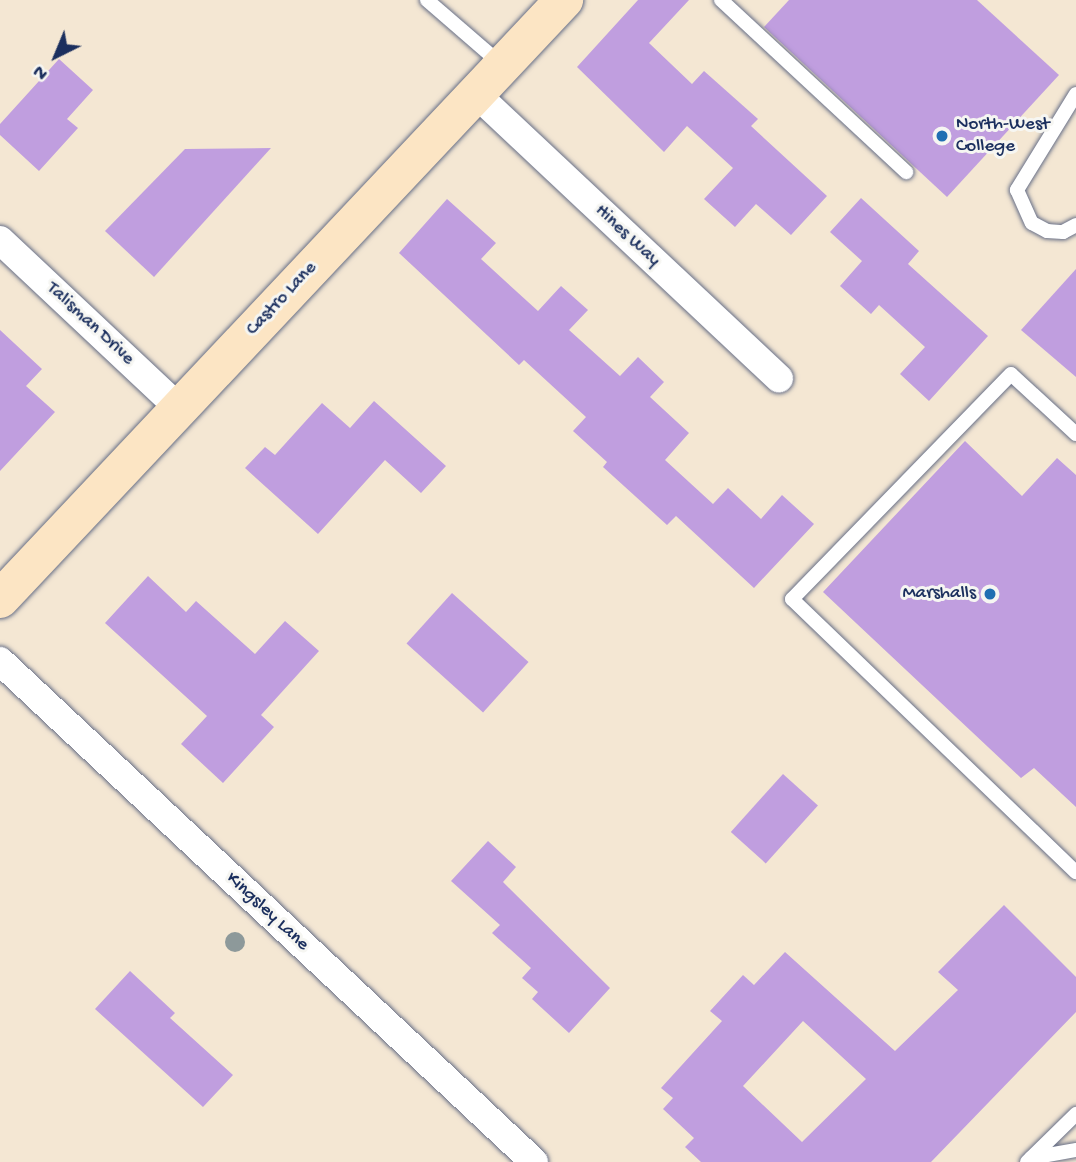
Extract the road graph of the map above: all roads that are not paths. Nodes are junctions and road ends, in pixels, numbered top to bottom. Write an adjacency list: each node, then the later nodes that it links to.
1 (427, 0): 4 (lane)
2 (564, 0): 4 (street, Castro Lane)
3 (721, 0): 7 (lane)
4 (502, 65): 5 (street, Castro Lane)
5 (475, 93): 10 (street, Hines Way); 11 (street, Castro Lane)
6 (1076, 94): 8 (lane)
7 (906, 172)
8 (1076, 225)
9 (0, 240): 11 (street, Talisman Drive)
10 (779, 378)
11 (179, 408): 13 (street, Castro Lane)
12 (1076, 434): 15 (lane)
13 (0, 599)
14 (0, 662): 19 (street, Kingsley Lane)
15 (1076, 872)
16 (1076, 1114): 18 (lane)
17 (1076, 1150): 18 (lane)
18 (1029, 1160)
19 (534, 1162)

